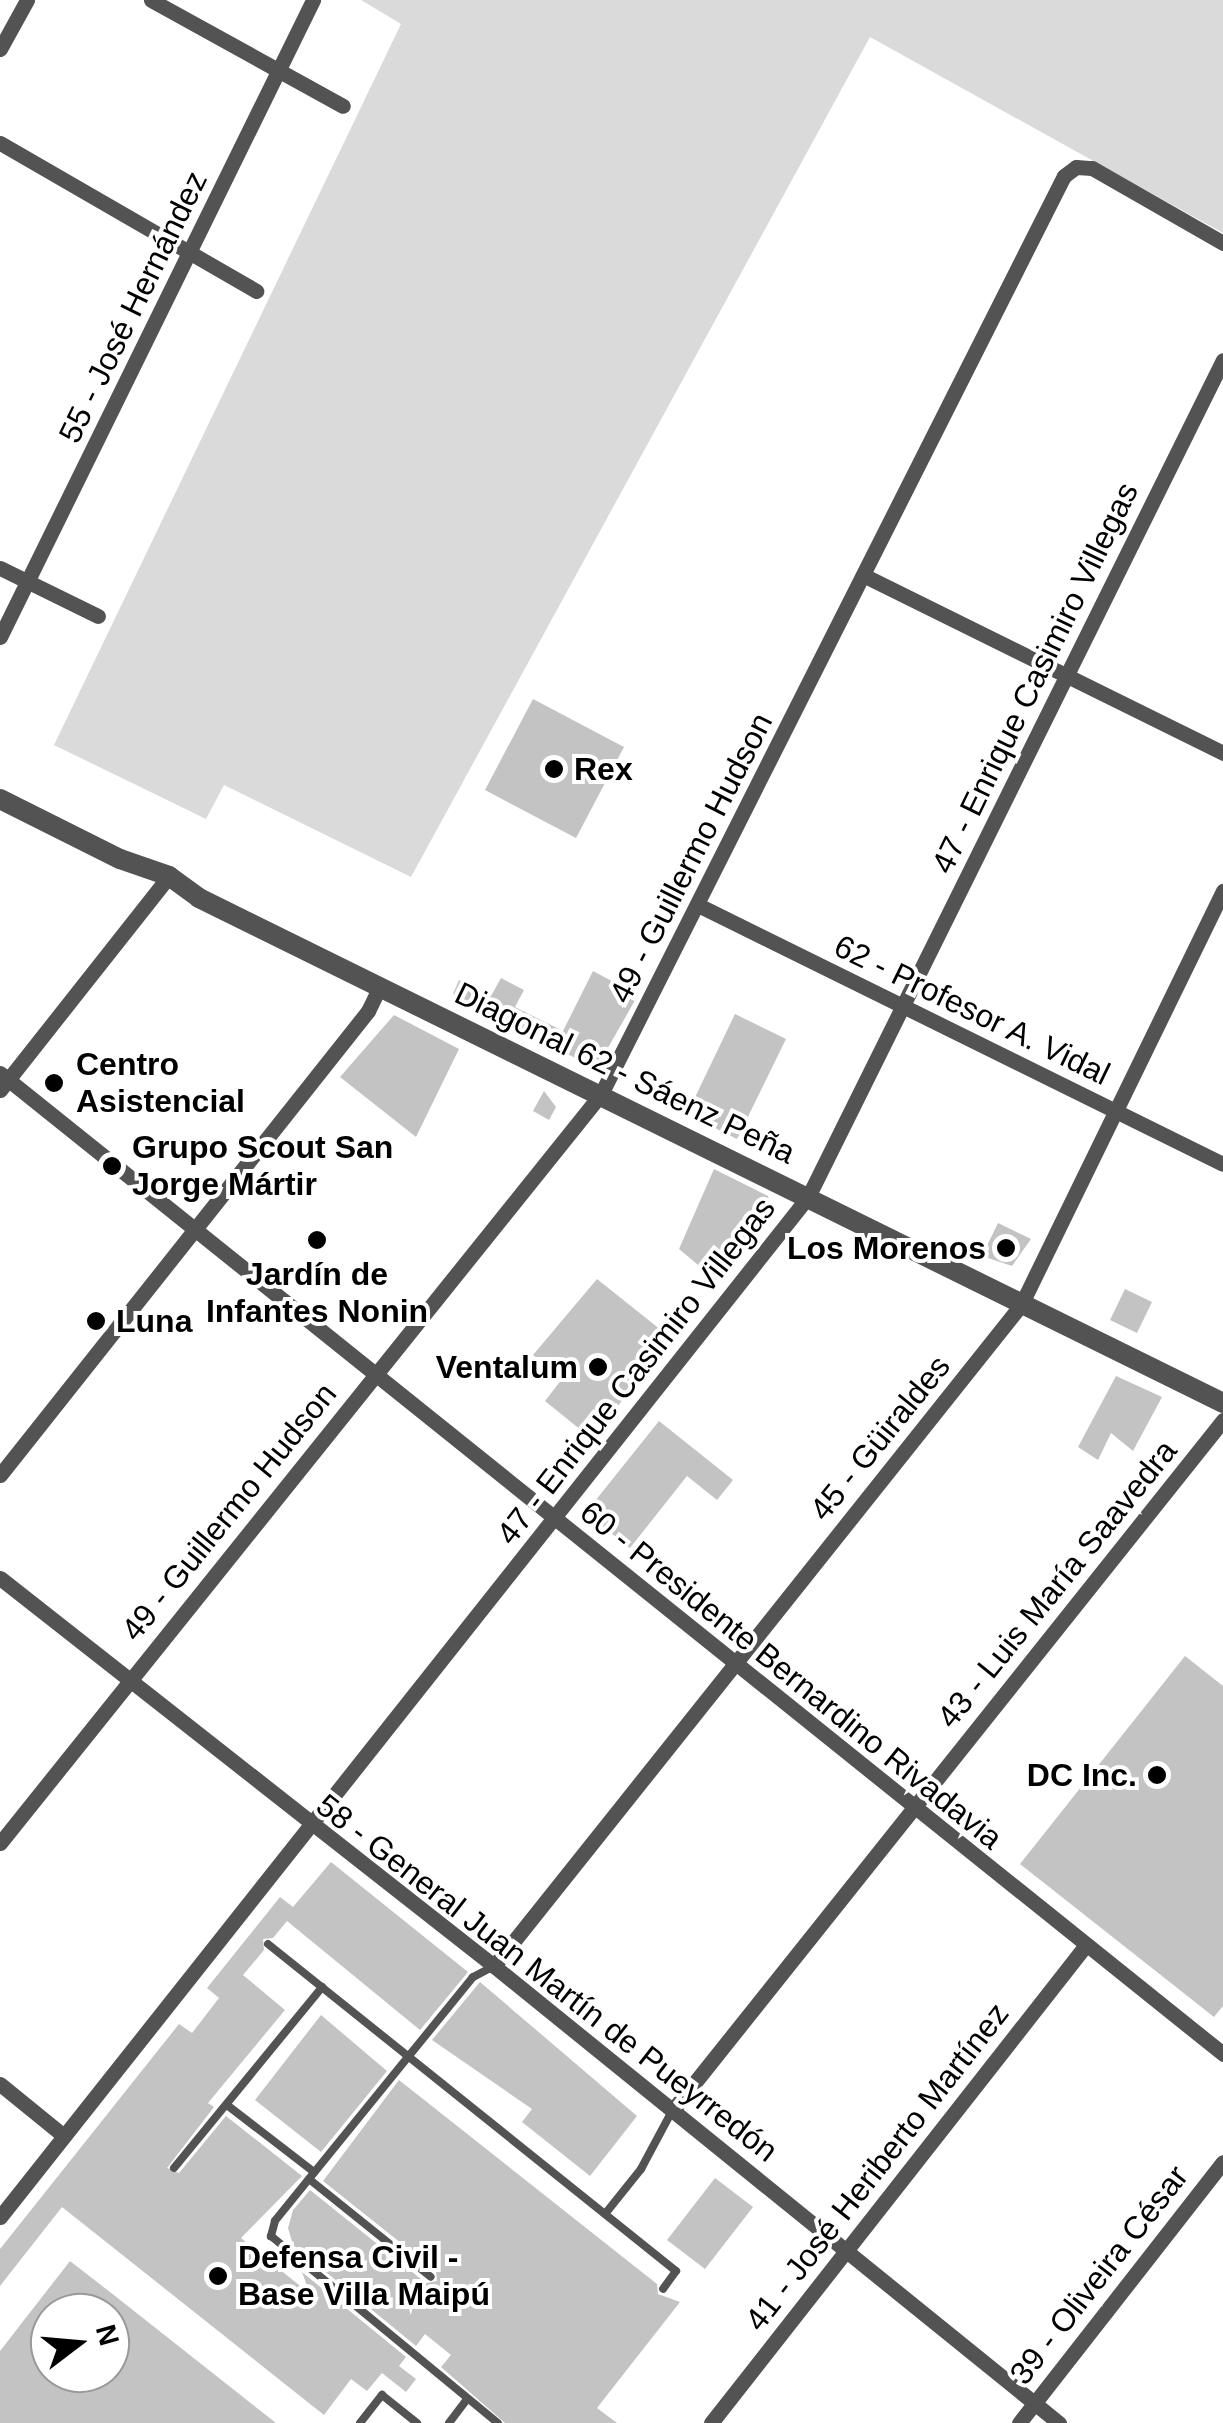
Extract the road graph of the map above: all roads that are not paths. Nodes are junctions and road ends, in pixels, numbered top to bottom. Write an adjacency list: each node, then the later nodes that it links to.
1 (27, 0): 4 (street)
2 (150, 0): 5 (street)
3 (313, 0): 5 (street, 55 - José Hernández)
4 (0, 48)
5 (279, 72): 6 (street); 9 (street, 55 - José Hernández)
6 (343, 106)
7 (0, 143): 9 (street)
8 (1223, 243): 13 (street, 49 - Guillermo Hudson)
9 (192, 253): 10 (street); 14 (street, 55 - José Hernández)
10 (256, 291)
11 (1223, 360): 17 (street, 47 - Enrique Casimiro Villegas)
12 (0, 568): 14 (street)
13 (863, 575): 17 (street); 22 (street, 49 - Guillermo Hudson)
14 (27, 582): 15 (street); 16 (street, 55 - José Hernández)
15 (98, 616)
16 (0, 637)
17 (1066, 676): 18 (street); 24 (street, 47 - Enrique Casimiro Villegas)
18 (1223, 753)
19 (0, 799): 20 (street, Diagonal 62 - Sáenz Peña)
20 (169, 876): 23 (street, Diagonal 62 - Sáenz Peña); 25 (street)
21 (1223, 891): 27 (street, 45 - Güiraldes)
22 (698, 906): 24 (street, 62 - Profesor A. Vidal); 26 (street, 49 - Guillermo Hudson)
23 (380, 986): 26 (street, Diagonal 62 - Sáenz Peña); 30 (street)
24 (902, 1010): 27 (street, 62 - Profesor A. Vidal); 29 (street, 47 - Enrique Casimiro Villegas)
25 (3, 1080): 30 (street, 60 - Presidente Bernardino Rivadavia)
26 (601, 1094): 29 (street, Diagonal 62 - Sáenz Peña); 32 (street, 49 - Guillermo Hudson)
27 (1114, 1109): 28 (street, 62 - Profesor A. Vidal); 31 (street, 45 - Güiraldes)
28 (1223, 1164)
29 (808, 1197): 31 (street, Diagonal 62 - Sáenz Peña); 36 (street, 47 - Enrique Casimiro Villegas)
30 (193, 1234): 32 (street, 60 - Presidente Bernardino Rivadavia); 35 (street)
31 (1021, 1305): 33 (street, Diagonal 62 - Sáenz Peña); 38 (street, 45 - Güiraldes)
32 (373, 1378): 36 (street, 60 - Presidente Bernardino Rivadavia); 39 (street, 49 - Guillermo Hudson)
33 (1223, 1402)
34 (1223, 1420): 40 (street, 43 - Luis María Saavedra)
35 (0, 1476)
36 (553, 1520): 38 (street, 60 - Presidente Bernardino Rivadavia); 41 (street, 47 - Enrique Casimiro Villegas)
37 (0, 1578): 39 (street, 58 - General Juan Martín de Pueyrredón)
38 (734, 1665): 40 (street, 60 - Presidente Bernardino Rivadavia); 45 (street, 45 - Güiraldes)
39 (128, 1681): 41 (street, 58 - General Juan Martín de Pueyrredón); 42 (street, 49 - Guillermo Hudson)
40 (913, 1809): 44 (street, 60 - Presidente Bernardino Rivadavia); 51 (street, 43 - Luis María Saavedra)
41 (312, 1827): 45 (street, 58 - General Juan Martín de Pueyrredón); 52 (street, 47 - Enrique Casimiro Villegas)
42 (0, 1844)
43 (268, 1944): 46 (lane)
44 (1086, 1945): 47 (street, 60 - Presidente Bernardino Rivadavia); 58 (street, 41 - José Heriberto Martínez)
45 (494, 1966): 48 (lane); 51 (street, 58 - General Juan Martín de Pueyrredón)
46 (322, 1987): 48 (lane); 50 (lane)
47 (1223, 2054)
48 (409, 2055): 55 (lane); 56 (lane)
49 (0, 2084): 52 (street)
50 (226, 2105): 54 (lane); 55 (lane)
51 (672, 2111): 56 (lane); 58 (street, 58 - General Juan Martín de Pueyrredón)
52 (64, 2136): 57 (street, 47 - Enrique Casimiro Villegas)
53 (1223, 2162): 62 (street, 39 - Oliveira César)
54 (174, 2168)
55 (312, 2176): 59 (lane); 61 (lane)
56 (605, 2214): 60 (lane)
57 (0, 2217)
58 (846, 2251): 62 (street, 58 - General Juan Martín de Pueyrredón); 67 (street, 41 - José Heriberto Martínez)
59 (431, 2276)
60 (662, 2288)
61 (467, 2399): 65 (lane); 66 (lane)
62 (1034, 2403): 68 (street, 39 - Oliveira César); 69 (street, 58 - General Juan Martín de Pueyrredón)
63 (360, 2423): 64 (lane)
64 (417, 2423)
65 (449, 2423)
66 (498, 2423)
67 (711, 2423)
68 (1018, 2423)
69 (1059, 2423)

